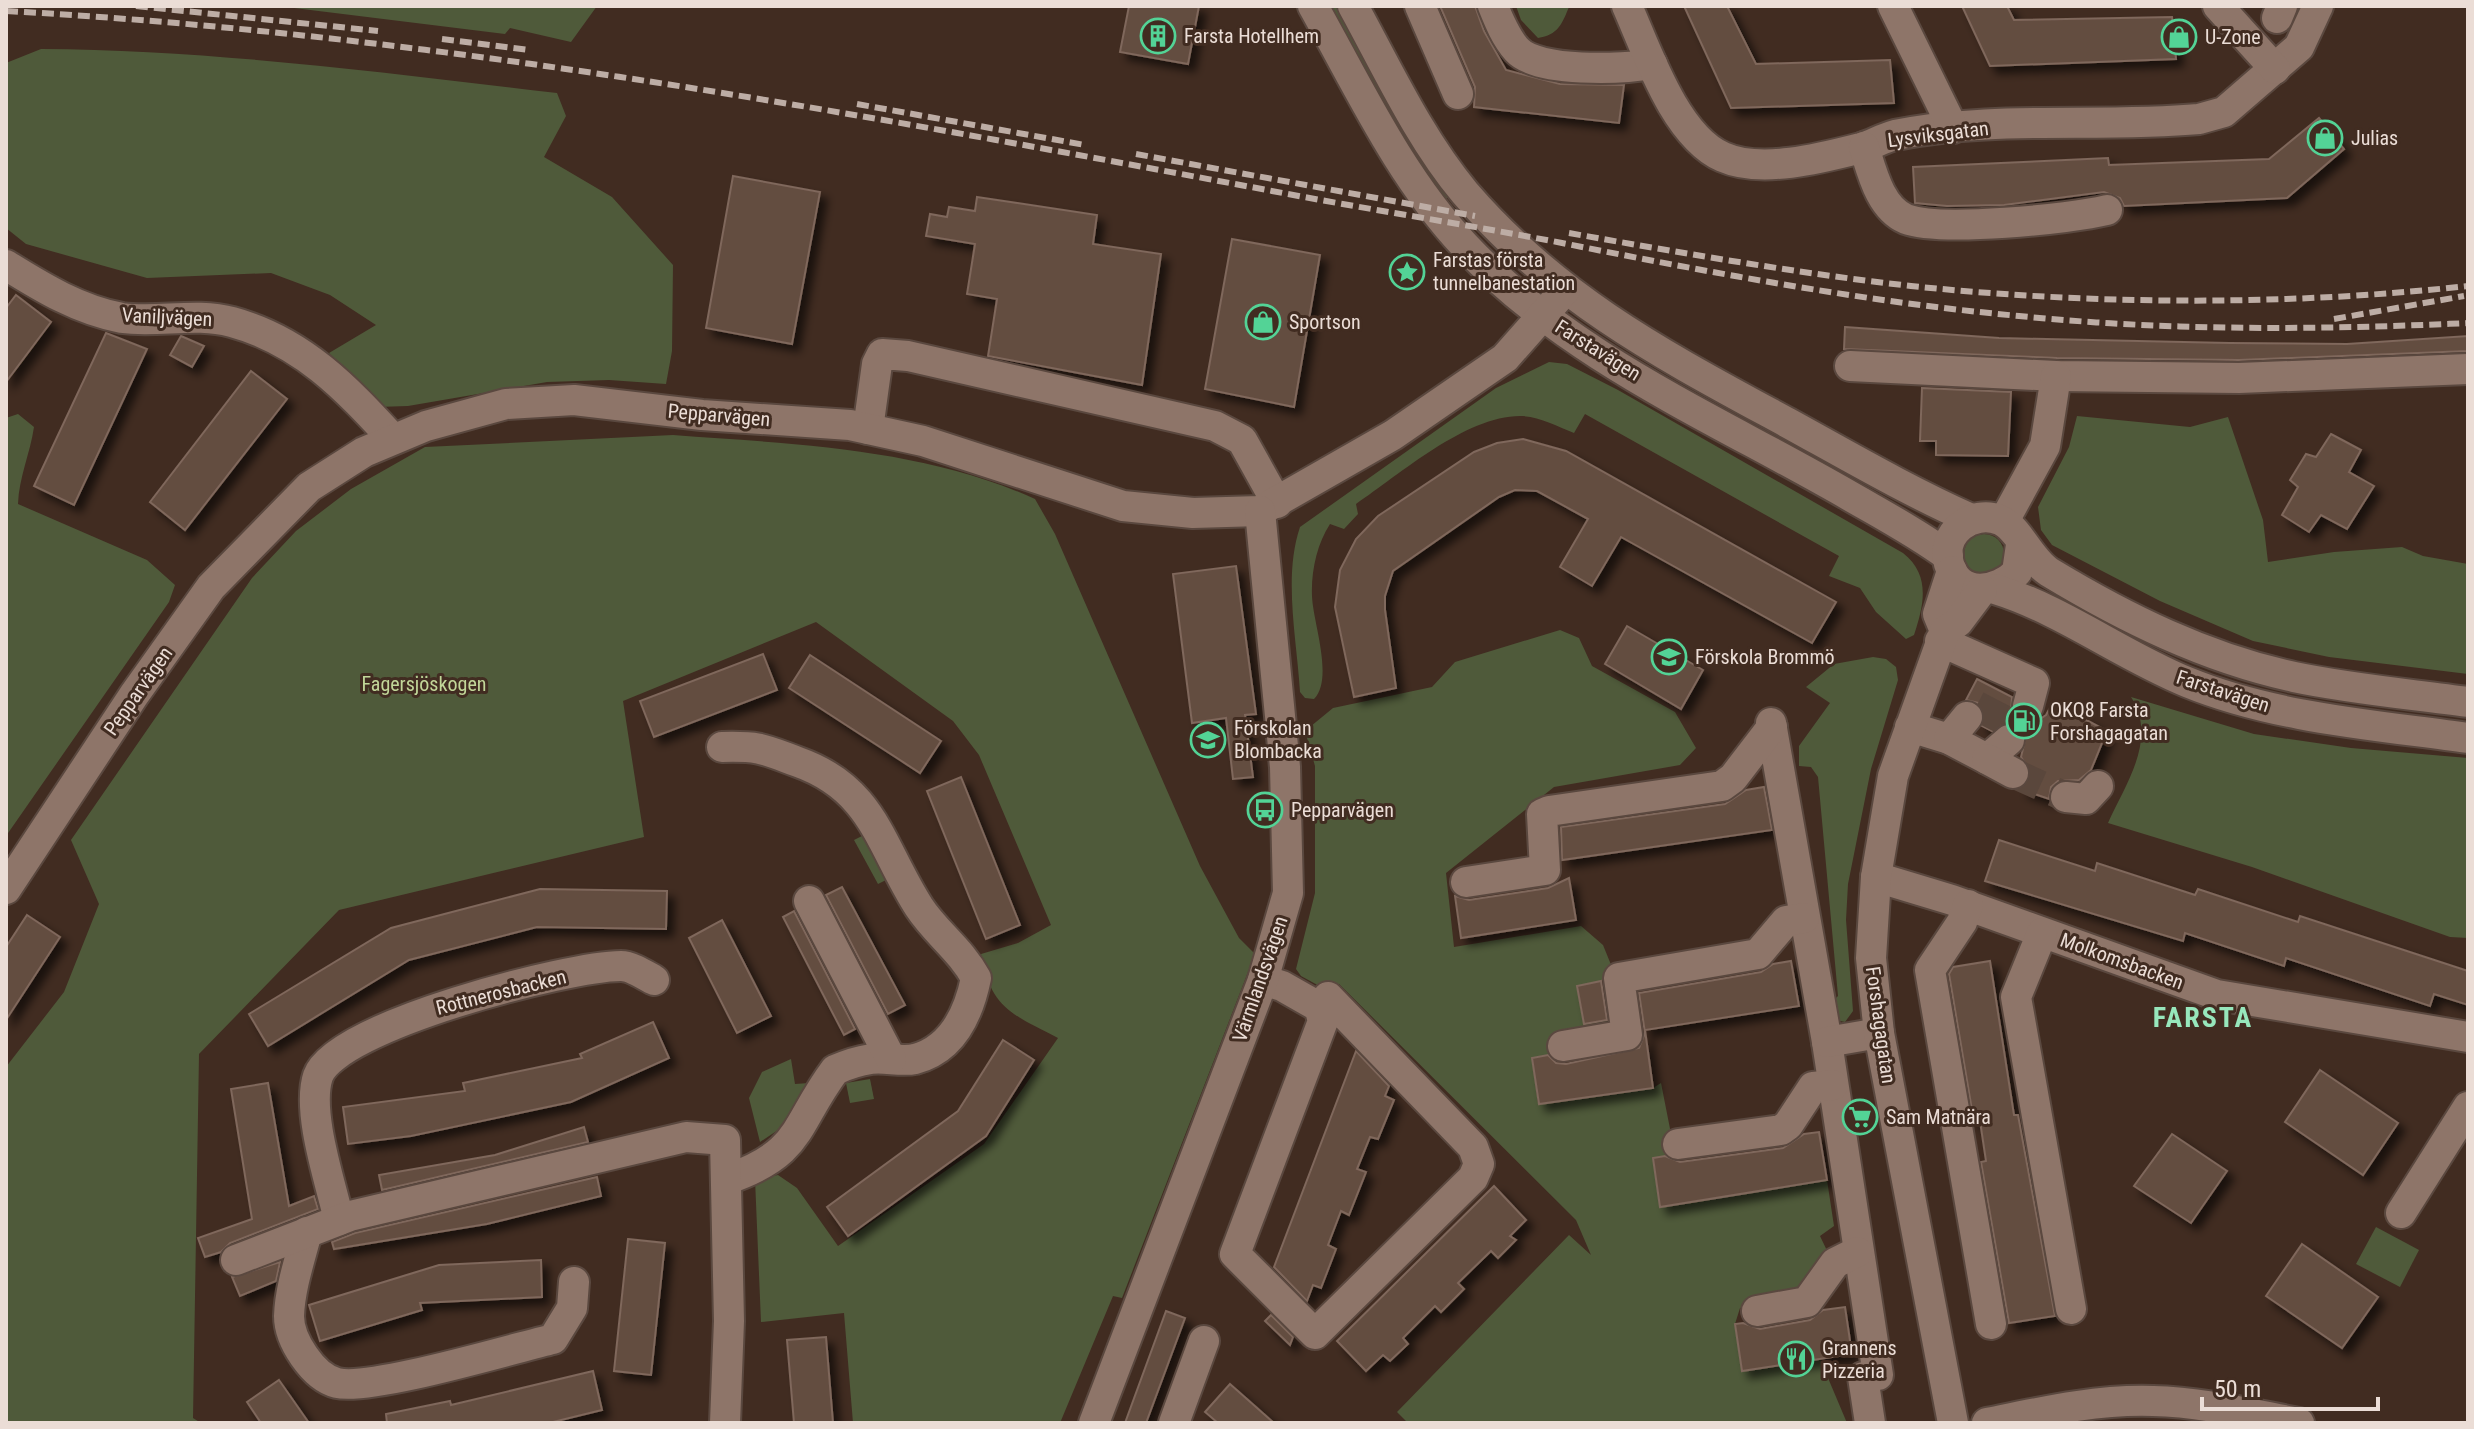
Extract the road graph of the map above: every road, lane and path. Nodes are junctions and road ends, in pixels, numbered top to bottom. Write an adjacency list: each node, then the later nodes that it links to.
1 (1313, 6): 17 (street, Farstavägen)
2 (1353, 6): 16 (street, Farstavägen)
3 (1420, 6): 11 (street)
4 (1493, 6): 9 (street)
5 (1627, 6): 9 (street, Lysviksgatan)
6 (1893, 6): 12 (street)
7 (2218, 6): 10 (street)
8 (2318, 6): 10 (street, Lysviksgatan)
9 (1652, 64): 13 (street, Lysviksgatan)
10 (2275, 69): 12 (street, Lysviksgatan)
11 (1458, 94)
12 (1953, 128): 13 (street, Lysviksgatan)
13 (1864, 147): 14 (street)
14 (2107, 210)
15 (6, 265): 22 (street, Vaniljvägen)
16 (1565, 290): 17 (street, Pepparvägen); 24 (street, Farstavägen)
17 (1543, 315): 23 (street, Pepparvägen); 26 (street, Farstavägen)
18 (1850, 366): 20 (street)
19 (2468, 369): 20 (street)
20 (2056, 376): 25 (street)
21 (868, 429): 22 (street, Pepparvägen); 23 (street, Pepparvägen); 23 (street)
22 (393, 439): 39 (street, Pepparvägen)
23 (1268, 507): 45 (street, Värmlandsvägen)
24 (1971, 519): 25 (street, Farstavägen); 26 (street)
25 (2013, 533): 27 (street); 29 (street, Farstavägen)
26 (1950, 564): 27 (street, Farstavägen); 28 (street, Forshagagatan)
27 (1988, 590): 28 (street, Forshagagatan); 32 (street, Farstavägen)
28 (1942, 636): 30 (street); 31 (street, Forshagagatan)
29 (2468, 702)
30 (2028, 706)
31 (1910, 727): 33 (street); 37 (street, Forshagagatan)
32 (2468, 738)
33 (1982, 743)
34 (722, 747): 51 (street)
35 (2098, 786): 36 (street)
36 (2066, 797)
37 (1876, 877): 41 (street, Molkomsbacken); 47 (street, Forshagagatan)
38 (1466, 882): 42 (street)
39 (6, 889)
40 (809, 901): 51 (street)
41 (1968, 905): 43 (street, Molkomsbacken); 64 (street)
42 (1804, 918): 49 (street); 50 (street)
43 (2042, 933): 48 (street, Molkomsbacken); 62 (street)
44 (654, 980): 57 (street, Rottnerosbacken)
45 (1263, 980): 46 (street); 68 (street, Värmlandsvägen)
46 (1319, 1007): 46 (street)
47 (1879, 1033): 49 (street); 71 (street, Forshagagatan)
48 (2468, 1037)
49 (1827, 1042): 52 (street)
50 (1563, 1046)
51 (891, 1059): 55 (street)
52 (1833, 1085): 54 (street); 59 (street)
53 (2468, 1107): 56 (street)
54 (1678, 1144)
55 (728, 1179): 57 (street); 67 (street)
56 (2401, 1213)
57 (339, 1220): 58 (street)
58 (307, 1232): 60 (street); 61 (street)
59 (1857, 1252): 63 (street); 70 (street)
60 (236, 1260)
61 (574, 1282)
62 (2071, 1309)
63 (1757, 1311)
64 (1991, 1324)
65 (1204, 1341): 69 (street)
66 (2093, 1414): 72 (street); 73 (street)
67 (725, 1423)
68 (1094, 1423)
69 (1174, 1423)
70 (1870, 1423)
71 (1953, 1423)
72 (1987, 1423)
73 (2299, 1423)

